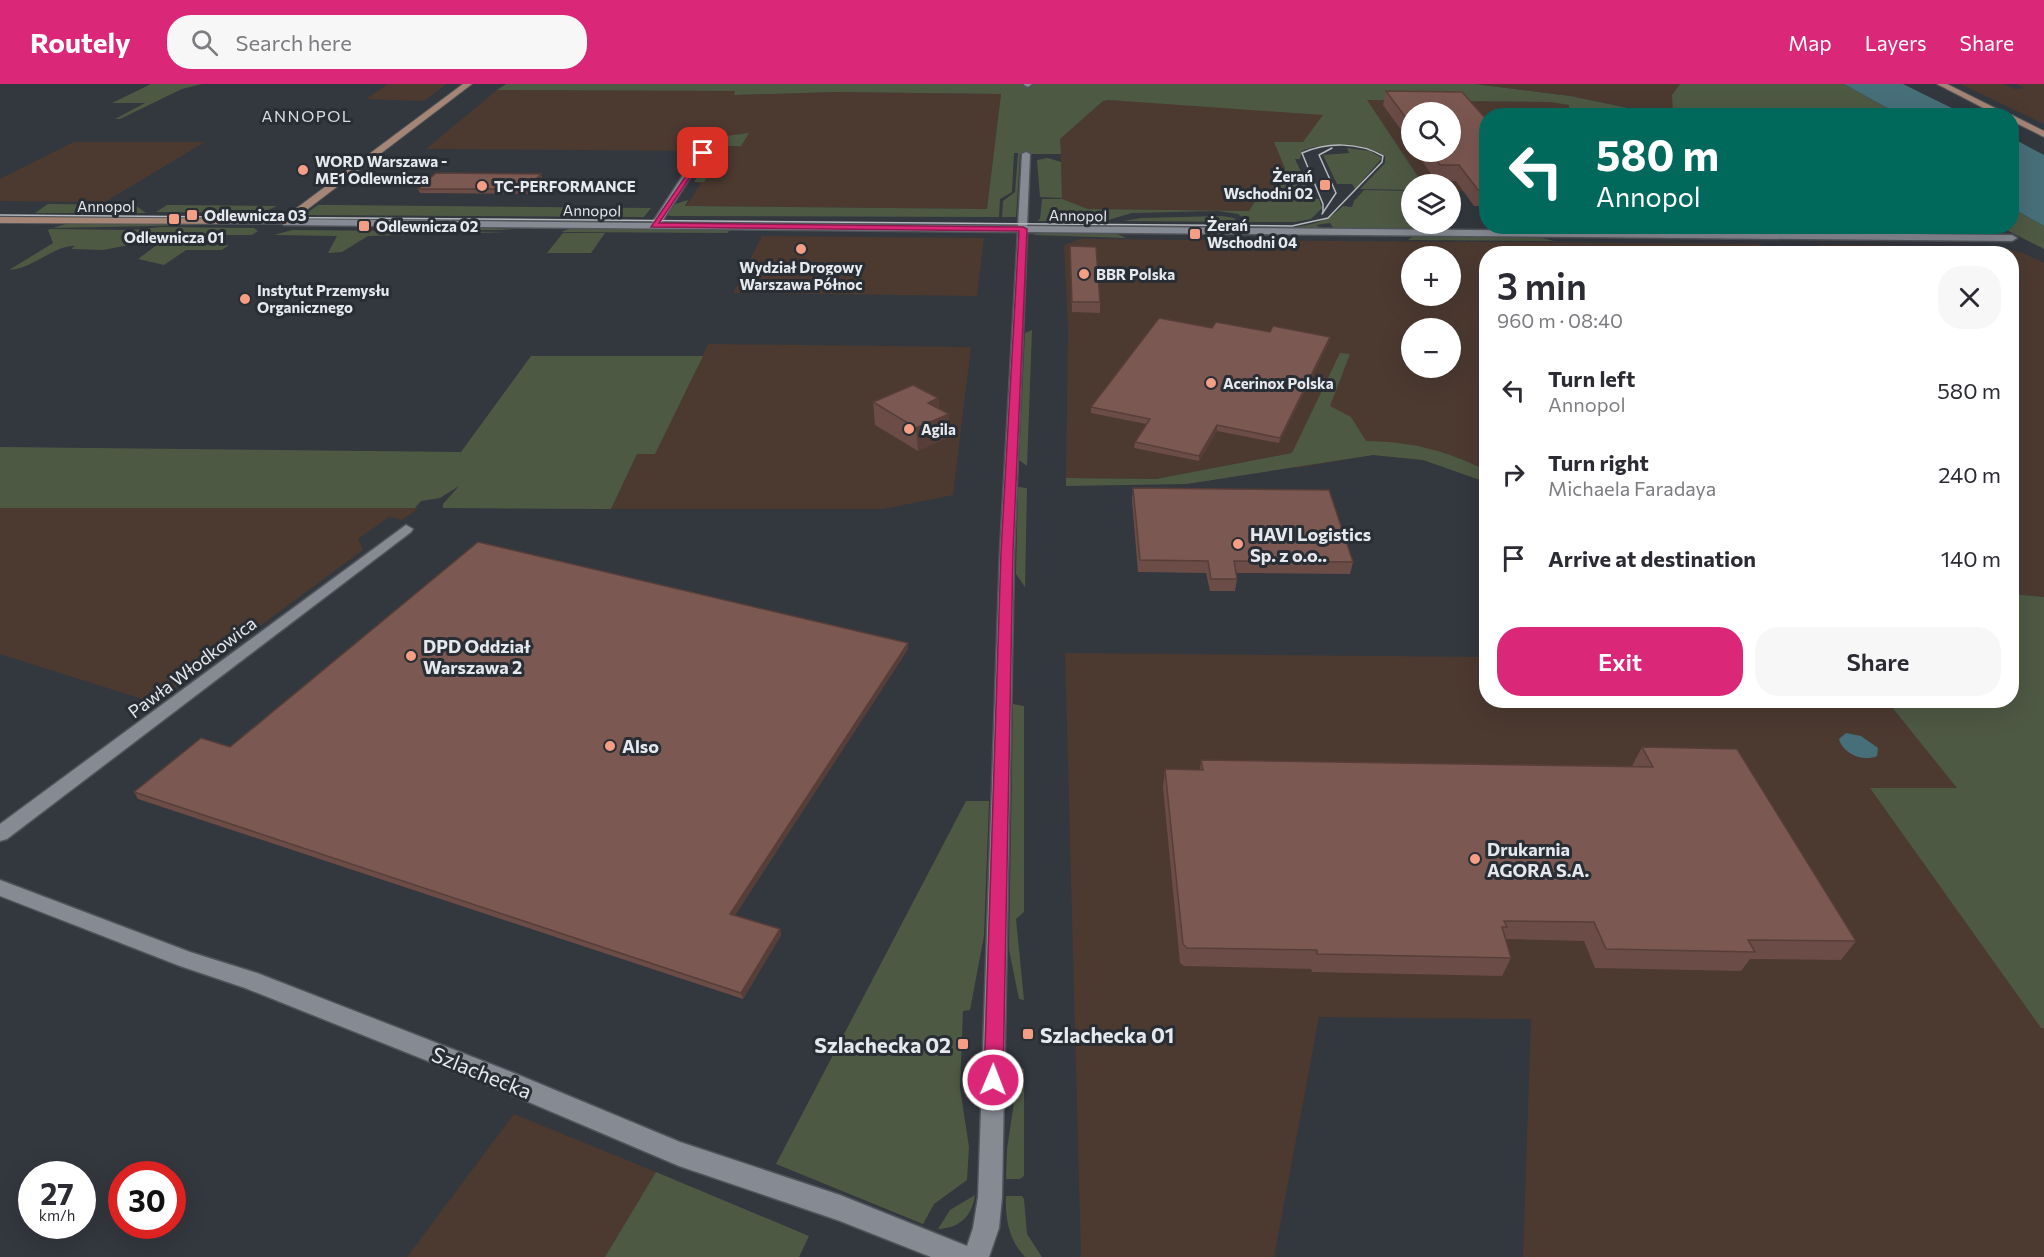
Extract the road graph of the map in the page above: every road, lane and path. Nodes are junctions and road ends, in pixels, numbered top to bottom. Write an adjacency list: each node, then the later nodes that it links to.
1 (468, 84): 9 (street)
2 (1941, 84): 3 (street)
3 (1990, 108)
4 (2019, 122): 5 (street)
5 (2044, 134)
6 (703, 151): 10 (street)
7 (1026, 154): 11 (street)
8 (0, 220): 9 (street, Annopol)
9 (284, 222): 10 (street, Annopol)
10 (654, 226): 11 (street, Annopol)
11 (1023, 229): 12 (street, Annopol); 19 (street)
12 (1479, 233)
13 (1572, 234): 14 (street, Annopol)
14 (2012, 238)
15 (406, 529): 16 (street, Pawła Włodkowica)
16 (0, 834)
17 (0, 888): 18 (street, Szlachecka)
18 (963, 1257)
19 (976, 1257)

